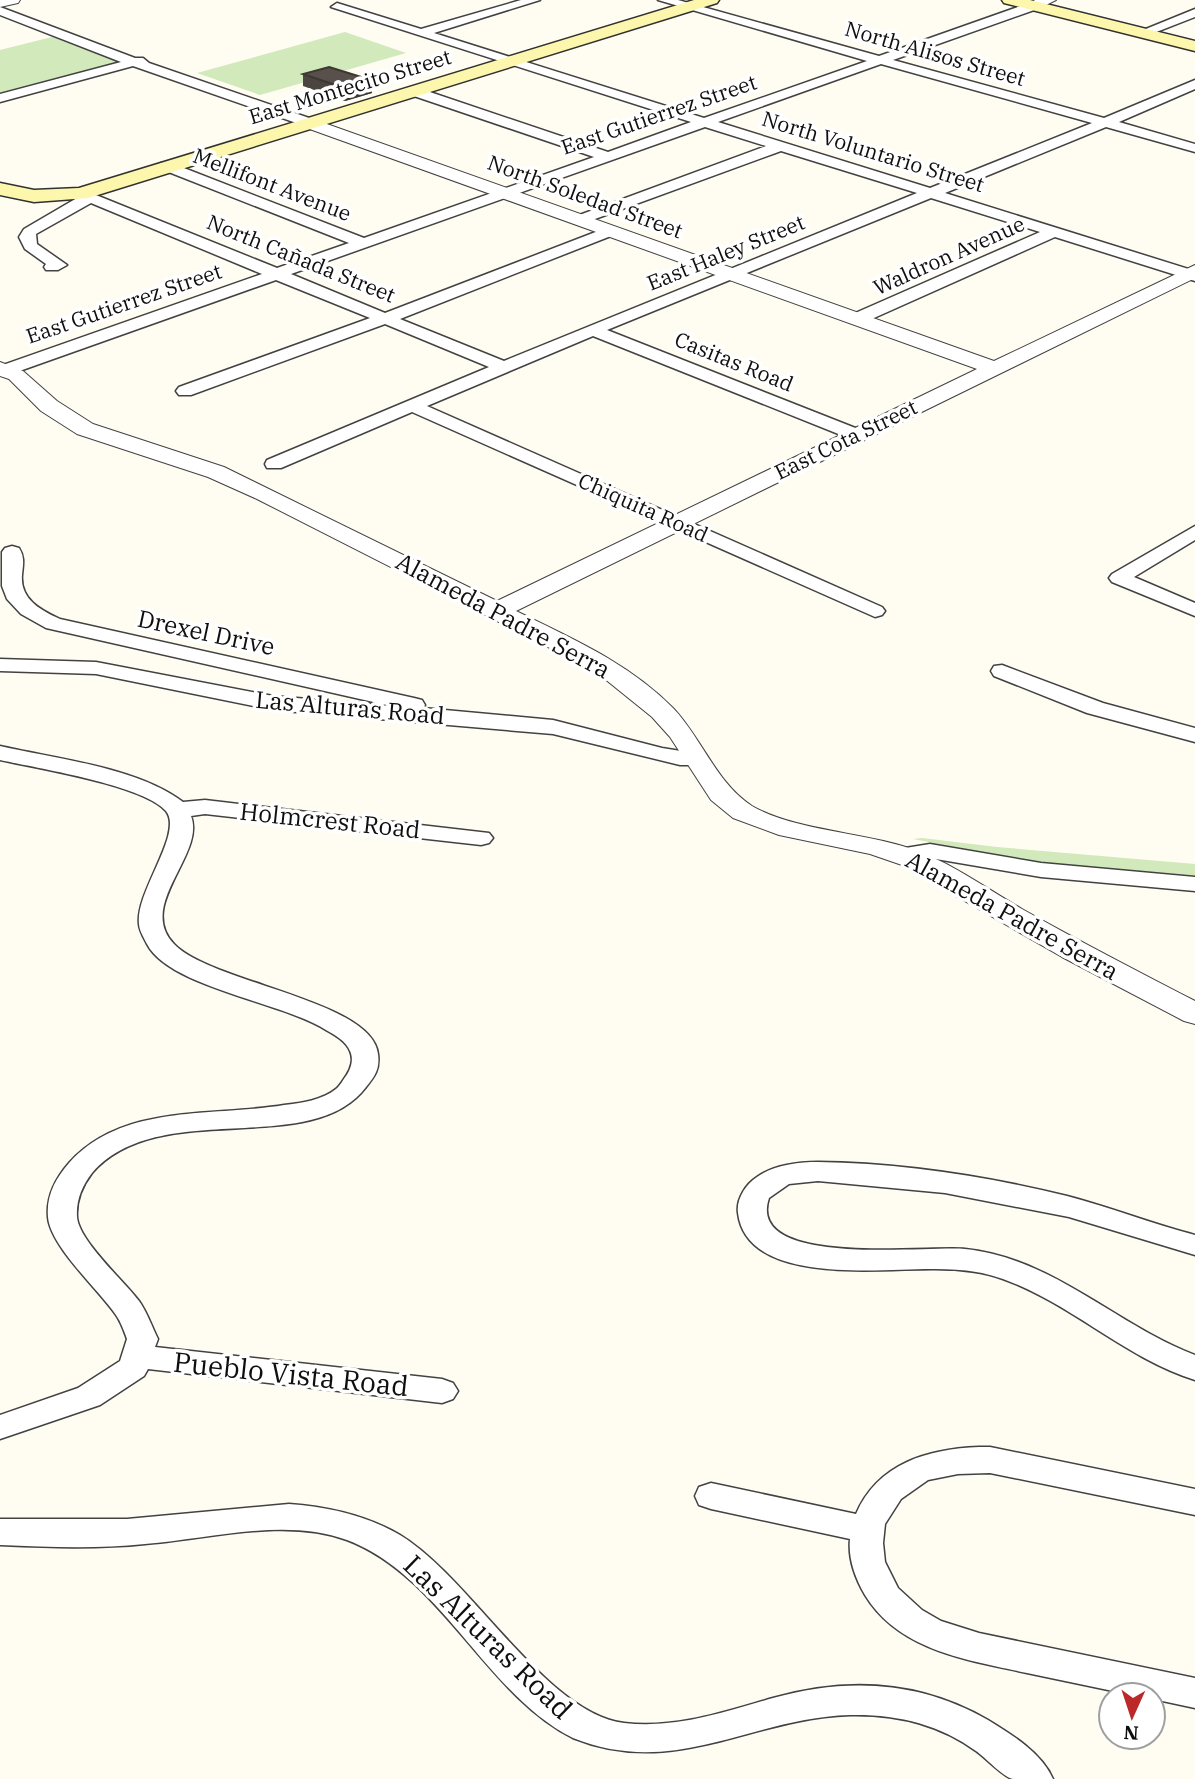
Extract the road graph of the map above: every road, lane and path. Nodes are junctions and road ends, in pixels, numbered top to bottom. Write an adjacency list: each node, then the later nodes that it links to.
1 (13, 0): 7 (street)
2 (362, 0): 12 (street, North Voluntario Street)
3 (534, 0): 12 (street)
4 (664, 0): 9 (street, North Alisos Street)
5 (711, 0): 9 (main road, East Montecito Street)
6 (1010, 0): 8 (main road)
7 (0, 3)
8 (1041, 3): 13 (main road); 16 (street, East Gutierrez Street)
9 (689, 7): 15 (main road, East Montecito Street); 16 (street, North Alisos Street)
10 (0, 11): 17 (street, North Soledad Street)
11 (1195, 13): 13 (street)
12 (422, 33): 15 (street, North Voluntario Street)
13 (1142, 33): 14 (main road)
14 (1195, 46)
15 (511, 61): 19 (main road, East Montecito Street); 21 (street, North Voluntario Street)
16 (883, 61): 21 (street, East Gutierrez Street); 22 (street, North Alisos Street)
17 (138, 62): 20 (street); 23 (street, North Soledad Street)
18 (1195, 84): 22 (street, East Haley Street)
19 (413, 91): 23 (main road, East Montecito Street); 26 (street)
20 (0, 98)
21 (707, 122): 24 (street, North Voluntario Street); 26 (street, East Gutierrez Street)
22 (1105, 122): 25 (street, North Alisos Street); 30 (street, East Haley Street)
23 (310, 123): 27 (main road, East Montecito Street); 29 (street, North Soledad Street)
24 (780, 146): 30 (street, North Voluntario Street); 32 (street)
25 (1195, 148)
26 (609, 157): 29 (street, East Gutierrez Street)
27 (166, 166): 31 (main road, East Montecito Street); 35 (street, Mellifont Avenue)
28 (0, 189): 31 (main road, East Montecito Street)
29 (506, 193): 32 (street, North Soledad Street); 35 (street, East Gutierrez Street)
30 (932, 193): 34 (street, North Voluntario Street); 38 (street, East Haley Street)
31 (86, 196): 36 (street); 37 (street, North Cañada Street)
32 (579, 220): 33 (street, North Soledad Street)
33 (611, 231): 38 (street, North Soledad Street); 40 (street)
34 (1056, 231): 39 (street, North Voluntario Street); 41 (street, Waldron Avenue)
35 (363, 243): 37 (street, East Gutierrez Street)
36 (52, 267)
37 (279, 274): 40 (street, North Cañada Street); 45 (street, East Gutierrez Street)
38 (733, 274): 41 (street, North Soledad Street); 42 (street, East Haley Street)
39 (1193, 274): 44 (street, East Cota Street)
40 (386, 318): 43 (street, North Cañada Street); 46 (street)
41 (859, 318): 44 (street, North Soledad Street)
42 (595, 331): 43 (street, East Haley Street); 48 (street, Casitas Road)
43 (503, 367): 47 (street, East Haley Street)
44 (994, 368): 48 (street, East Cota Street)
45 (3, 369): 53 (street, Alameda Padre Serra)
46 (185, 391)
47 (412, 406): 49 (street, East Haley Street); 50 (street, Chiquita Road)
48 (857, 435): 50 (street, East Cota Street)
49 (274, 464)
50 (676, 523): 53 (street, East Cota Street); 55 (street, Chiquita Road)
51 (1195, 532): 54 (street)
52 (12, 552): 58 (street, Drexel Drive)
53 (498, 610): 61 (street, Alameda Padre Serra)
54 (1195, 610)
55 (875, 611)
56 (0, 665): 58 (street, Las Alturas Road)
57 (1002, 671): 59 (street)
58 (436, 716): 61 (street, Las Alturas Road)
59 (1195, 735)
60 (0, 753): 62 (street)
61 (698, 760): 64 (street, Alameda Padre Serra)
62 (178, 810): 63 (street, Holmcrest Road); 68 (street)
63 (481, 838)
64 (901, 855): 65 (street); 66 (street, Alameda Padre Serra)
65 (1195, 884)
66 (1195, 1014)
67 (1195, 1245): 69 (street)
68 (140, 1357): 70 (street, Pueblo Vista Road); 71 (street)
69 (1195, 1368)
70 (442, 1391)
71 (0, 1427)
72 (711, 1496): 74 (street)
73 (1195, 1502): 74 (street)
74 (866, 1529): 76 (street)
75 (0, 1532): 77 (street, Las Alturas Road)
76 (1195, 1693)
77 (1035, 1779)

